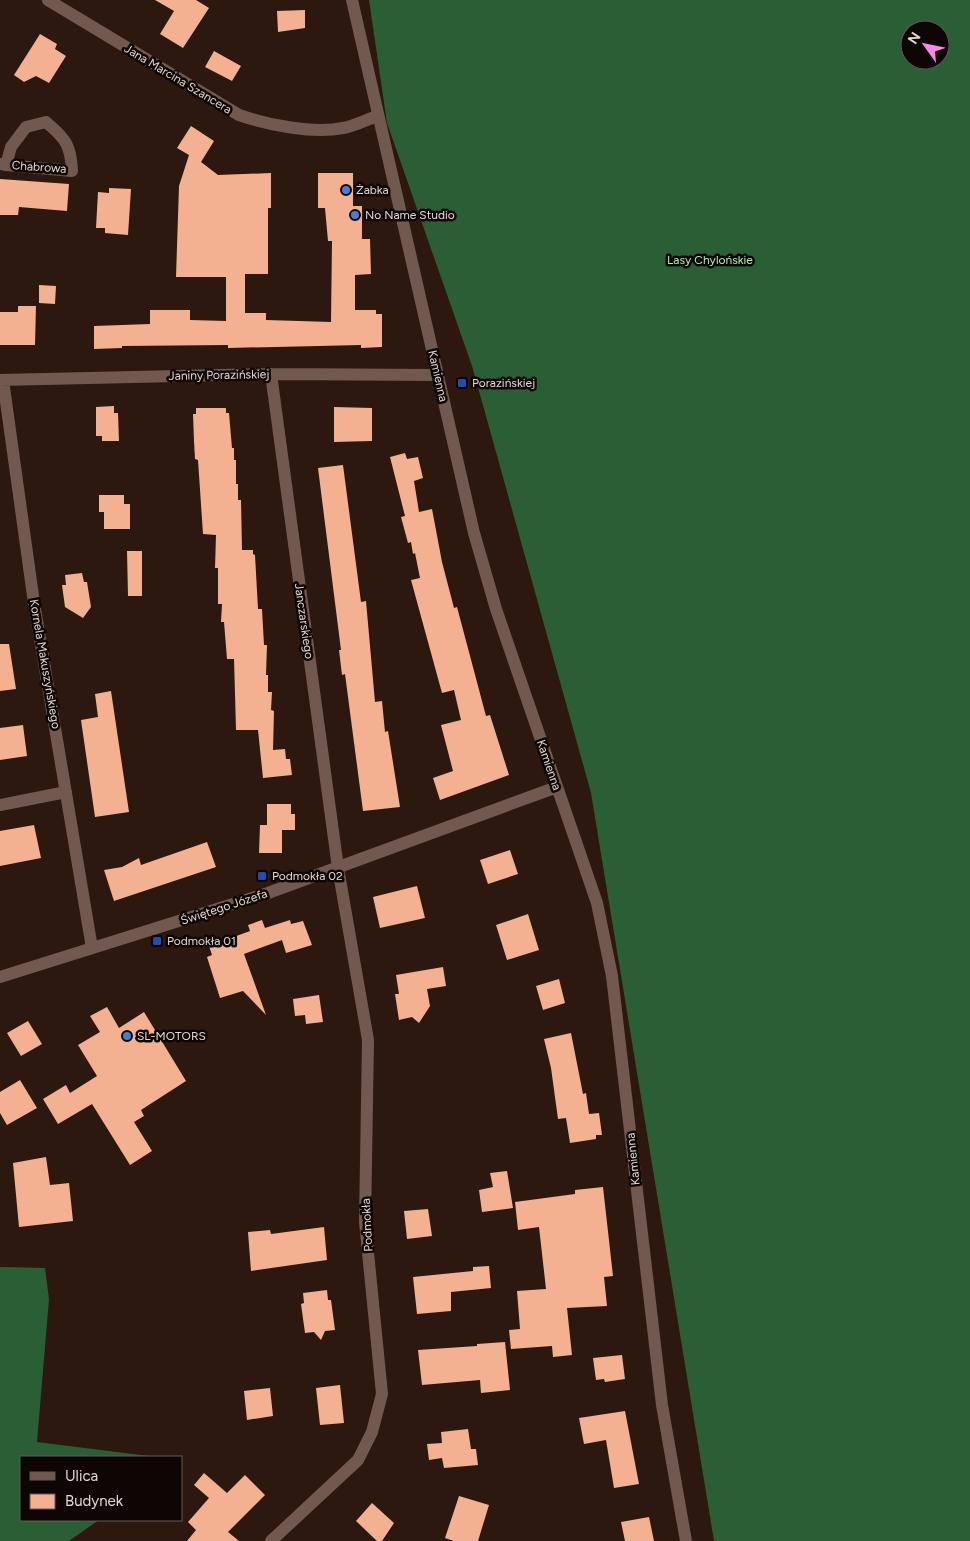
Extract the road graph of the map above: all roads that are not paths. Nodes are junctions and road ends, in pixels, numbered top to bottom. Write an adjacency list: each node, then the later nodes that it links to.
1 (48, 0): 3 (street, Jana Marcina Szancera)
2 (352, 0): 3 (street, Kamienna)
3 (377, 116): 6 (street, Kamienna)
4 (3, 165): 4 (street, Chabrowa)
5 (271, 374): 6 (street, Janiny Porazińskiej); 7 (street, Janiny Porazińskiej); 11 (street, Janczarskiego)
6 (437, 375): 8 (street, Kamienna)
7 (2, 380): 9 (street, Kornela Makuszyńskiego)
8 (557, 787): 11 (street, Świętego Józefa); 15 (street, Kamienna)
9 (66, 792): 10 (street); 12 (street, Kornela Makuszyńskiego)
10 (0, 806)
11 (338, 868): 12 (street, Świętego Józefa); 14 (street, Podmokła)
12 (92, 948): 13 (street, Świętego Józefa)
13 (0, 976)
14 (270, 1541)
15 (686, 1541)

